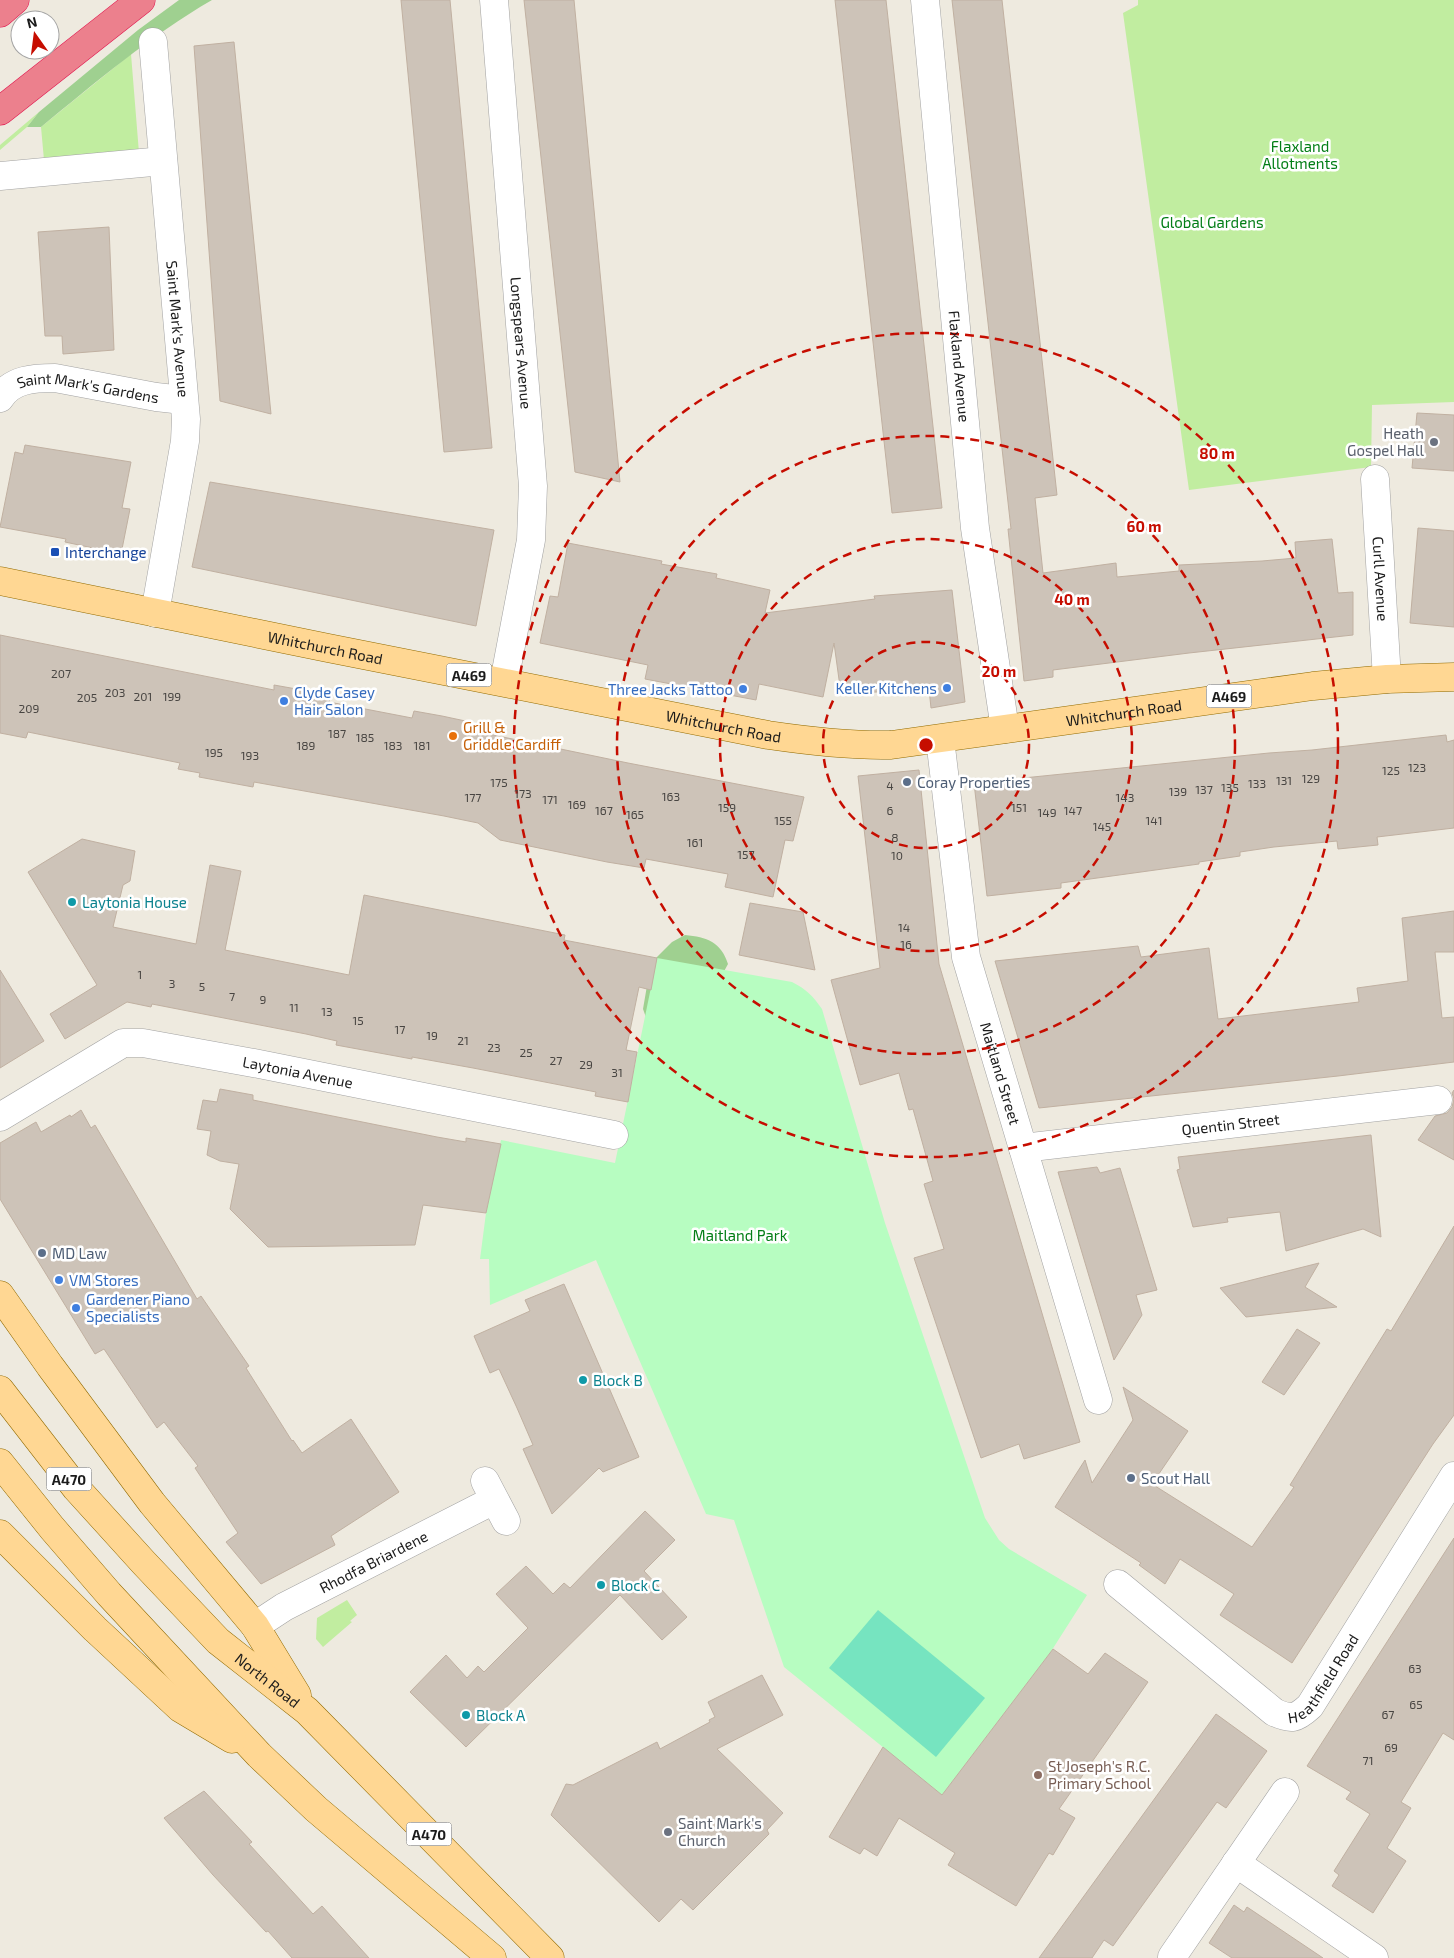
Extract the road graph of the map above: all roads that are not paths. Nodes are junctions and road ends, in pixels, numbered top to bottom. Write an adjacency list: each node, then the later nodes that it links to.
1 (15, 0): 5 (highway)
2 (141, 0): 7 (highway)
3 (494, 0): 17 (street, Longspears Avenue)
4 (925, 0): 18 (street, Flaxland Avenue)
5 (0, 13)
6 (153, 42): 8 (street, Saint Mark's Avenue)
7 (0, 111)
8 (163, 161): 9 (street); 11 (street, Saint Mark's Avenue)
9 (0, 176)
10 (0, 398): 11 (street, Saint Mark's Gardens)
11 (183, 400): 14 (street, Saint Mark's Avenue)
12 (1375, 479): 16 (street, Curll Avenue)
13 (0, 581): 14 (main road, Whitchurch Road / A469)
14 (155, 613): 17 (main road, Whitchurch Road / A469)
15 (1454, 677): 16 (main road, Whitchurch Road / A469)
16 (1387, 679): 18 (main road, Whitchurch Road / A469)
17 (504, 682): 19 (main road, Whitchurch Road / A469)
18 (1005, 729): 19 (main road, Whitchurch Road / A469)
19 (940, 739): 23 (street, Maitland Street)
20 (1438, 1100): 23 (street, Quentin Street)
21 (0, 1118): 22 (street, Laytonia Avenue)
22 (614, 1135)
23 (1022, 1148): 26 (street, Maitland Street)
24 (0, 1295): 32 (main road)
25 (0, 1390): 33 (main road, North Road / A470)
26 (1098, 1400)
27 (0, 1464): 34 (main road, A470)
28 (1454, 1476): 31 (street, Heathfield Road)
29 (495, 1501): 32 (street, Rhodfa Briardene)
30 (0, 1534): 34 (main road)
31 (1118, 1584)
32 (255, 1626): 33 (main road)
33 (307, 1711): 39 (main road, North Road / A470)
34 (259, 1755): 38 (main road, A470)
35 (1284, 1792): 36 (street)
36 (1236, 1863): 37 (street); 40 (street)
37 (1172, 1957)
38 (492, 1958)
39 (550, 1958)
40 (1374, 1958)

